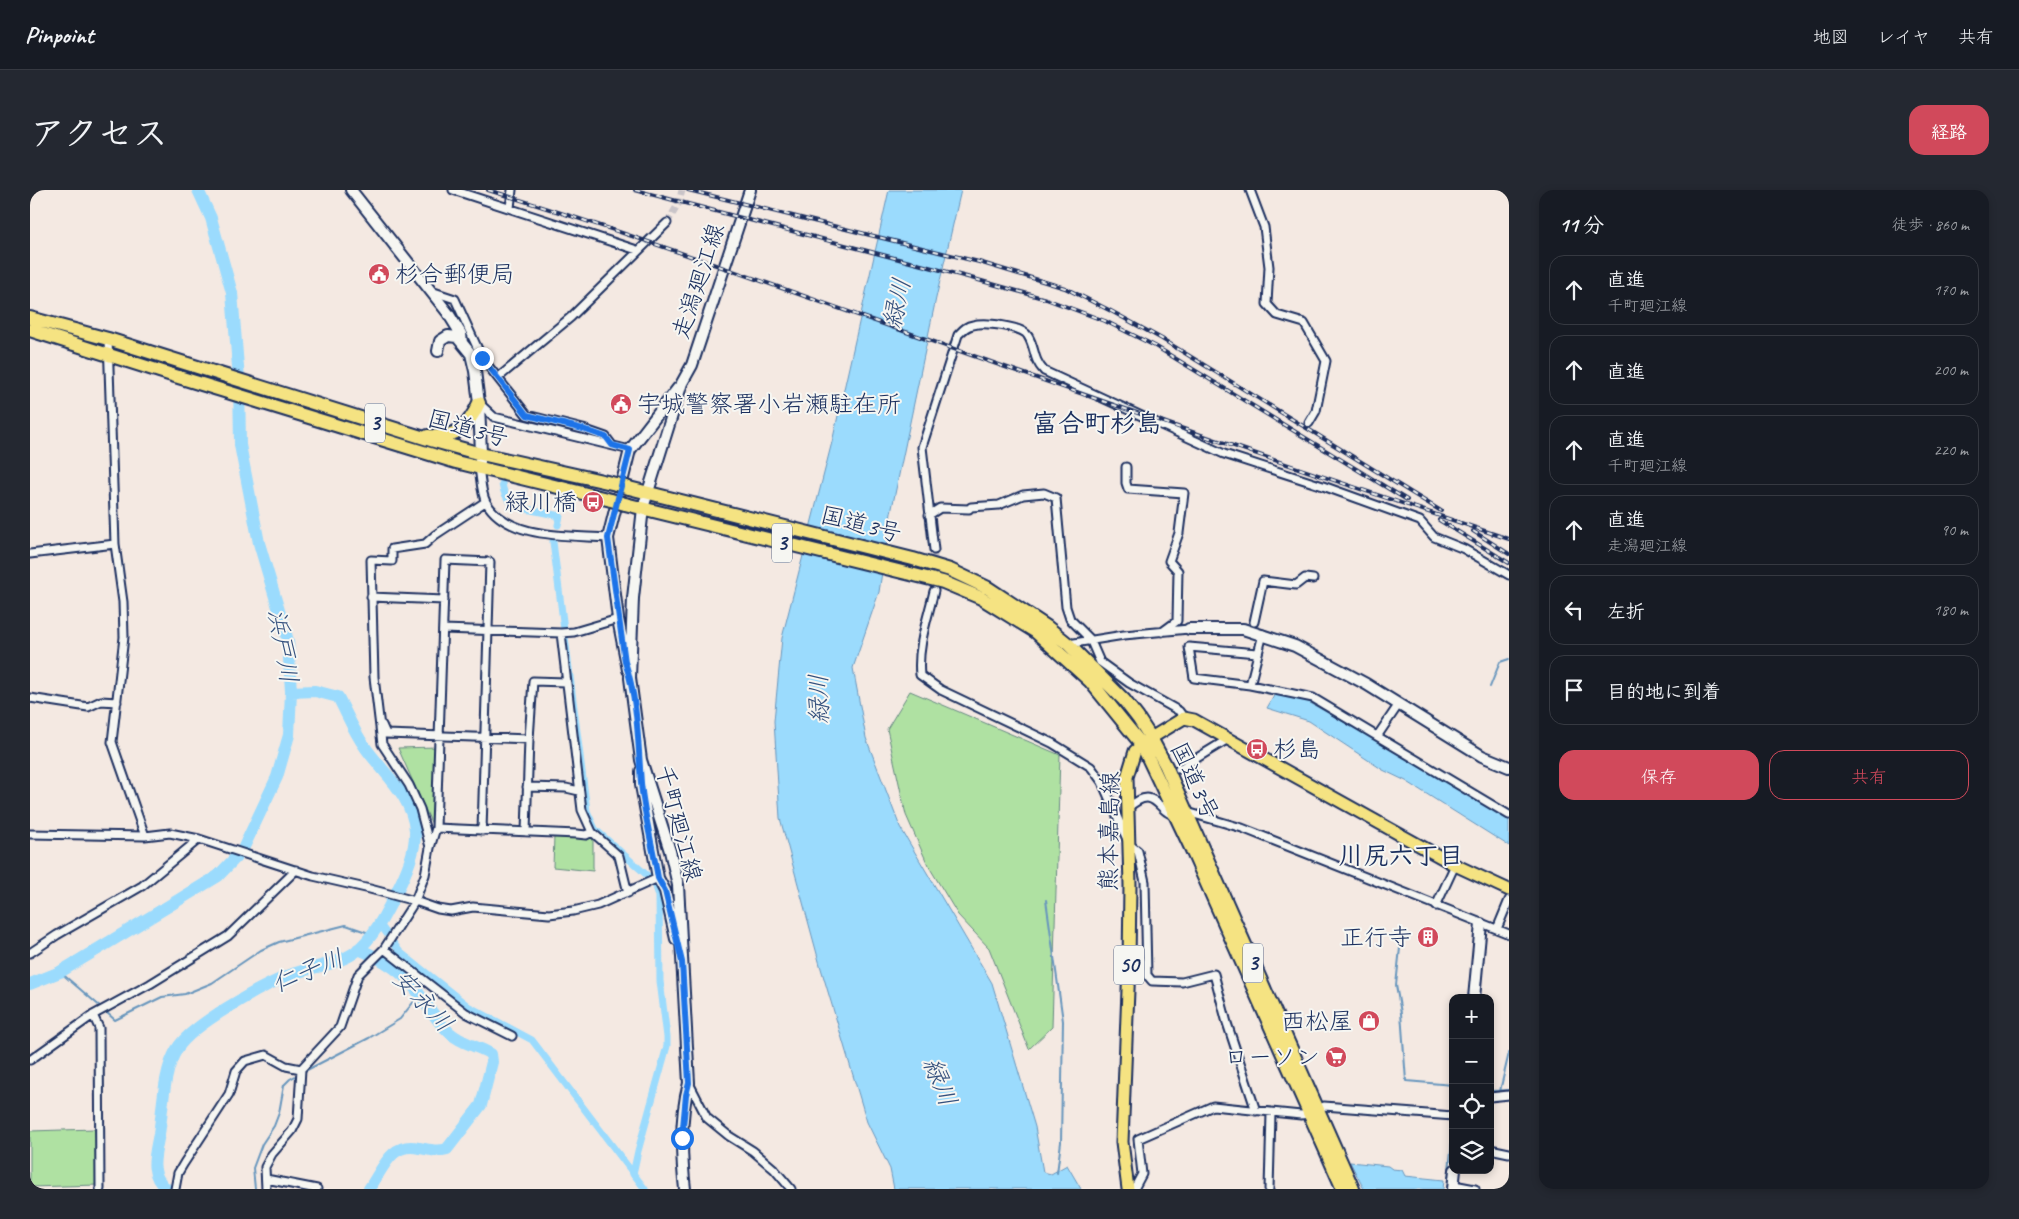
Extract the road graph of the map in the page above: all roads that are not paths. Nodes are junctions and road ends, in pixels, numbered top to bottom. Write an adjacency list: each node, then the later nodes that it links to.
1 (351, 190): 9 (main road)
2 (454, 190): 6 (street)
3 (512, 190): 6 (street)
4 (750, 190): 17 (main road, 走潟廻江線)
5 (1250, 190): 19 (street)
6 (510, 208): 8 (street)
7 (667, 223): 8 (street)
8 (637, 250): 16 (street)
9 (430, 291): 13 (main road); 16 (street)
10 (30, 318): 12 (highway, 国道3号 / 3)
11 (30, 330): 15 (highway, 国道3号 / 3)
12 (108, 339): 15 (street); 20 (highway, 国道3号 / 3)
13 (462, 343): 14 (main road); 18 (main road)
14 (438, 352)
15 (107, 354): 25 (highway, 国道3号 / 3); 31 (street)
16 (499, 377): 21 (street)
17 (682, 383): 22 (main road, 走潟廻江線); 26 (main road, 走潟廻江線)
18 (479, 403): 20 (highway); 21 (street); 23 (main road)
19 (1309, 423)
20 (408, 433): 23 (highway, 国道3号 / 3)
21 (612, 445): 22 (street)
22 (630, 450): 30 (main road, 走潟廻江線)
23 (481, 454): 25 (main road); 26 (highway, 国道3号 / 3, bridge)
24 (1126, 467): 44 (street)
25 (479, 468): 27 (street); 28 (highway, 国道3号 / 3, bridge)
26 (652, 493): 28 (main road, 走潟廻江線); 48 (highway, 国道3号 / 3)
27 (485, 502): 30 (street); 37 (street)
28 (647, 509): 50 (main road, 千町廻江線); 63 (highway, 国道3号 / 3)
29 (929, 515): 32 (street); 34 (street); 47 (street)
30 (608, 538): 39 (main road, 千町廻江線)
31 (115, 544): 33 (street); 54 (street)
32 (934, 550)
33 (30, 554)
34 (1509, 575)
35 (1313, 579): 40 (street)
36 (934, 591): 79 (street)
37 (371, 597): 38 (street); 57 (street)
38 (444, 600): 41 (street); 43 (street)
39 (618, 619): 45 (street); 50 (main road, 千町廻江線)
40 (1254, 622)
41 (443, 629): 43 (street); 59 (street)
42 (1189, 629): 44 (street); 46 (main road)
43 (488, 631): 45 (street); 60 (street)
44 (1162, 632): 47 (street)
45 (561, 633): 51 (street)
46 (1263, 634): 49 (street); 55 (main road)
47 (1090, 640): 48 (street); 56 (street)
48 (1068, 644): 63 (highway, 国道3号 / 3)
49 (1257, 654): 52 (street); 52 (street)
50 (630, 678): 64 (main road, 千町廻江線)
51 (566, 682): 61 (street); 68 (street)
52 (1250, 685): 58 (street)
53 (30, 698): 54 (street)
54 (117, 702): 77 (street)
55 (1399, 704): 58 (street); 65 (main road)
56 (1184, 718): 62 (main road); 63 (main road, 熊本嘉島線 / 50)
57 (380, 721): 59 (street); 80 (street)
58 (1378, 735): 70 (street)
59 (439, 736): 60 (street); 72 (street)
60 (486, 738): 61 (street); 73 (street)
61 (529, 739): 67 (street)
62 (1228, 739): 66 (street); 81 (main road)
63 (1147, 741): 69 (main road, 熊本嘉島線 / 50); 71 (highway, 国道3号 / 3)
64 (640, 760): 83 (main road); 94 (main road, 千町廻江線)
65 (1509, 767)
66 (1179, 770)
67 (527, 787): 68 (street); 74 (street)
68 (580, 791): 75 (street)
69 (1128, 808): 71 (street); 79 (main road, 熊本嘉島線 / 50)
70 (1508, 812)
71 (1181, 814): 88 (street); 104 (highway, 国道3号 / 3)
72 (436, 828): 73 (street); 80 (street)
73 (482, 831): 74 (street)
74 (526, 832): 75 (street)
75 (592, 832): 85 (street)
76 (30, 834): 77 (street)
77 (145, 836): 78 (street)
78 (199, 839): 82 (street); 93 (street)
79 (1129, 844): 103 (street); 118 (main road, 熊本嘉島線 / 50)
80 (430, 848): 87 (street)
81 (1456, 865): 84 (main road); 88 (street)
82 (296, 870): 87 (street); 96 (street)
83 (658, 878): 85 (street); 94 (main road)
84 (1509, 890)
85 (628, 893): 87 (street)
86 (1509, 900): 90 (street)
87 (415, 901): 92 (street)
88 (1436, 906): 89 (street)
89 (1482, 924): 90 (street); 95 (main road)
90 (1497, 929): 91 (street)
91 (1509, 934)
92 (384, 949): 97 (street); 99 (street)
93 (30, 953)
94 (682, 962): 100 (main road, 千町廻江線)
95 (1474, 994)
96 (92, 1015): 98 (street); 112 (street)
97 (512, 1036)
98 (30, 1060)
99 (301, 1069): 110 (street); 113 (street)
100 (689, 1083): 116 (main road, 千町廻江線); 117 (street)
101 (1509, 1095): 102 (street)
102 (1494, 1097)
103 (1256, 1111): 105 (street); 119 (street)
104 (1313, 1112): 105 (street); 106 (street); 121 (highway, 国道3号 / 3); 122 (highway, 国道3号 / 3)
105 (1272, 1113): 120 (street)
106 (1449, 1116)
107 (1494, 1150): 108 (street)
108 (1509, 1153)
109 (1455, 1174): 111 (main road)
110 (266, 1179): 114 (street); 115 (street)
111 (1453, 1187): 123 (street)
112 (100, 1189)
113 (175, 1189)
114 (266, 1189)
115 (317, 1189)
116 (685, 1189)
117 (791, 1189)
118 (1128, 1189)
119 (1134, 1189)
120 (1269, 1189)
121 (1343, 1189)
122 (1353, 1189)
123 (1475, 1189)

